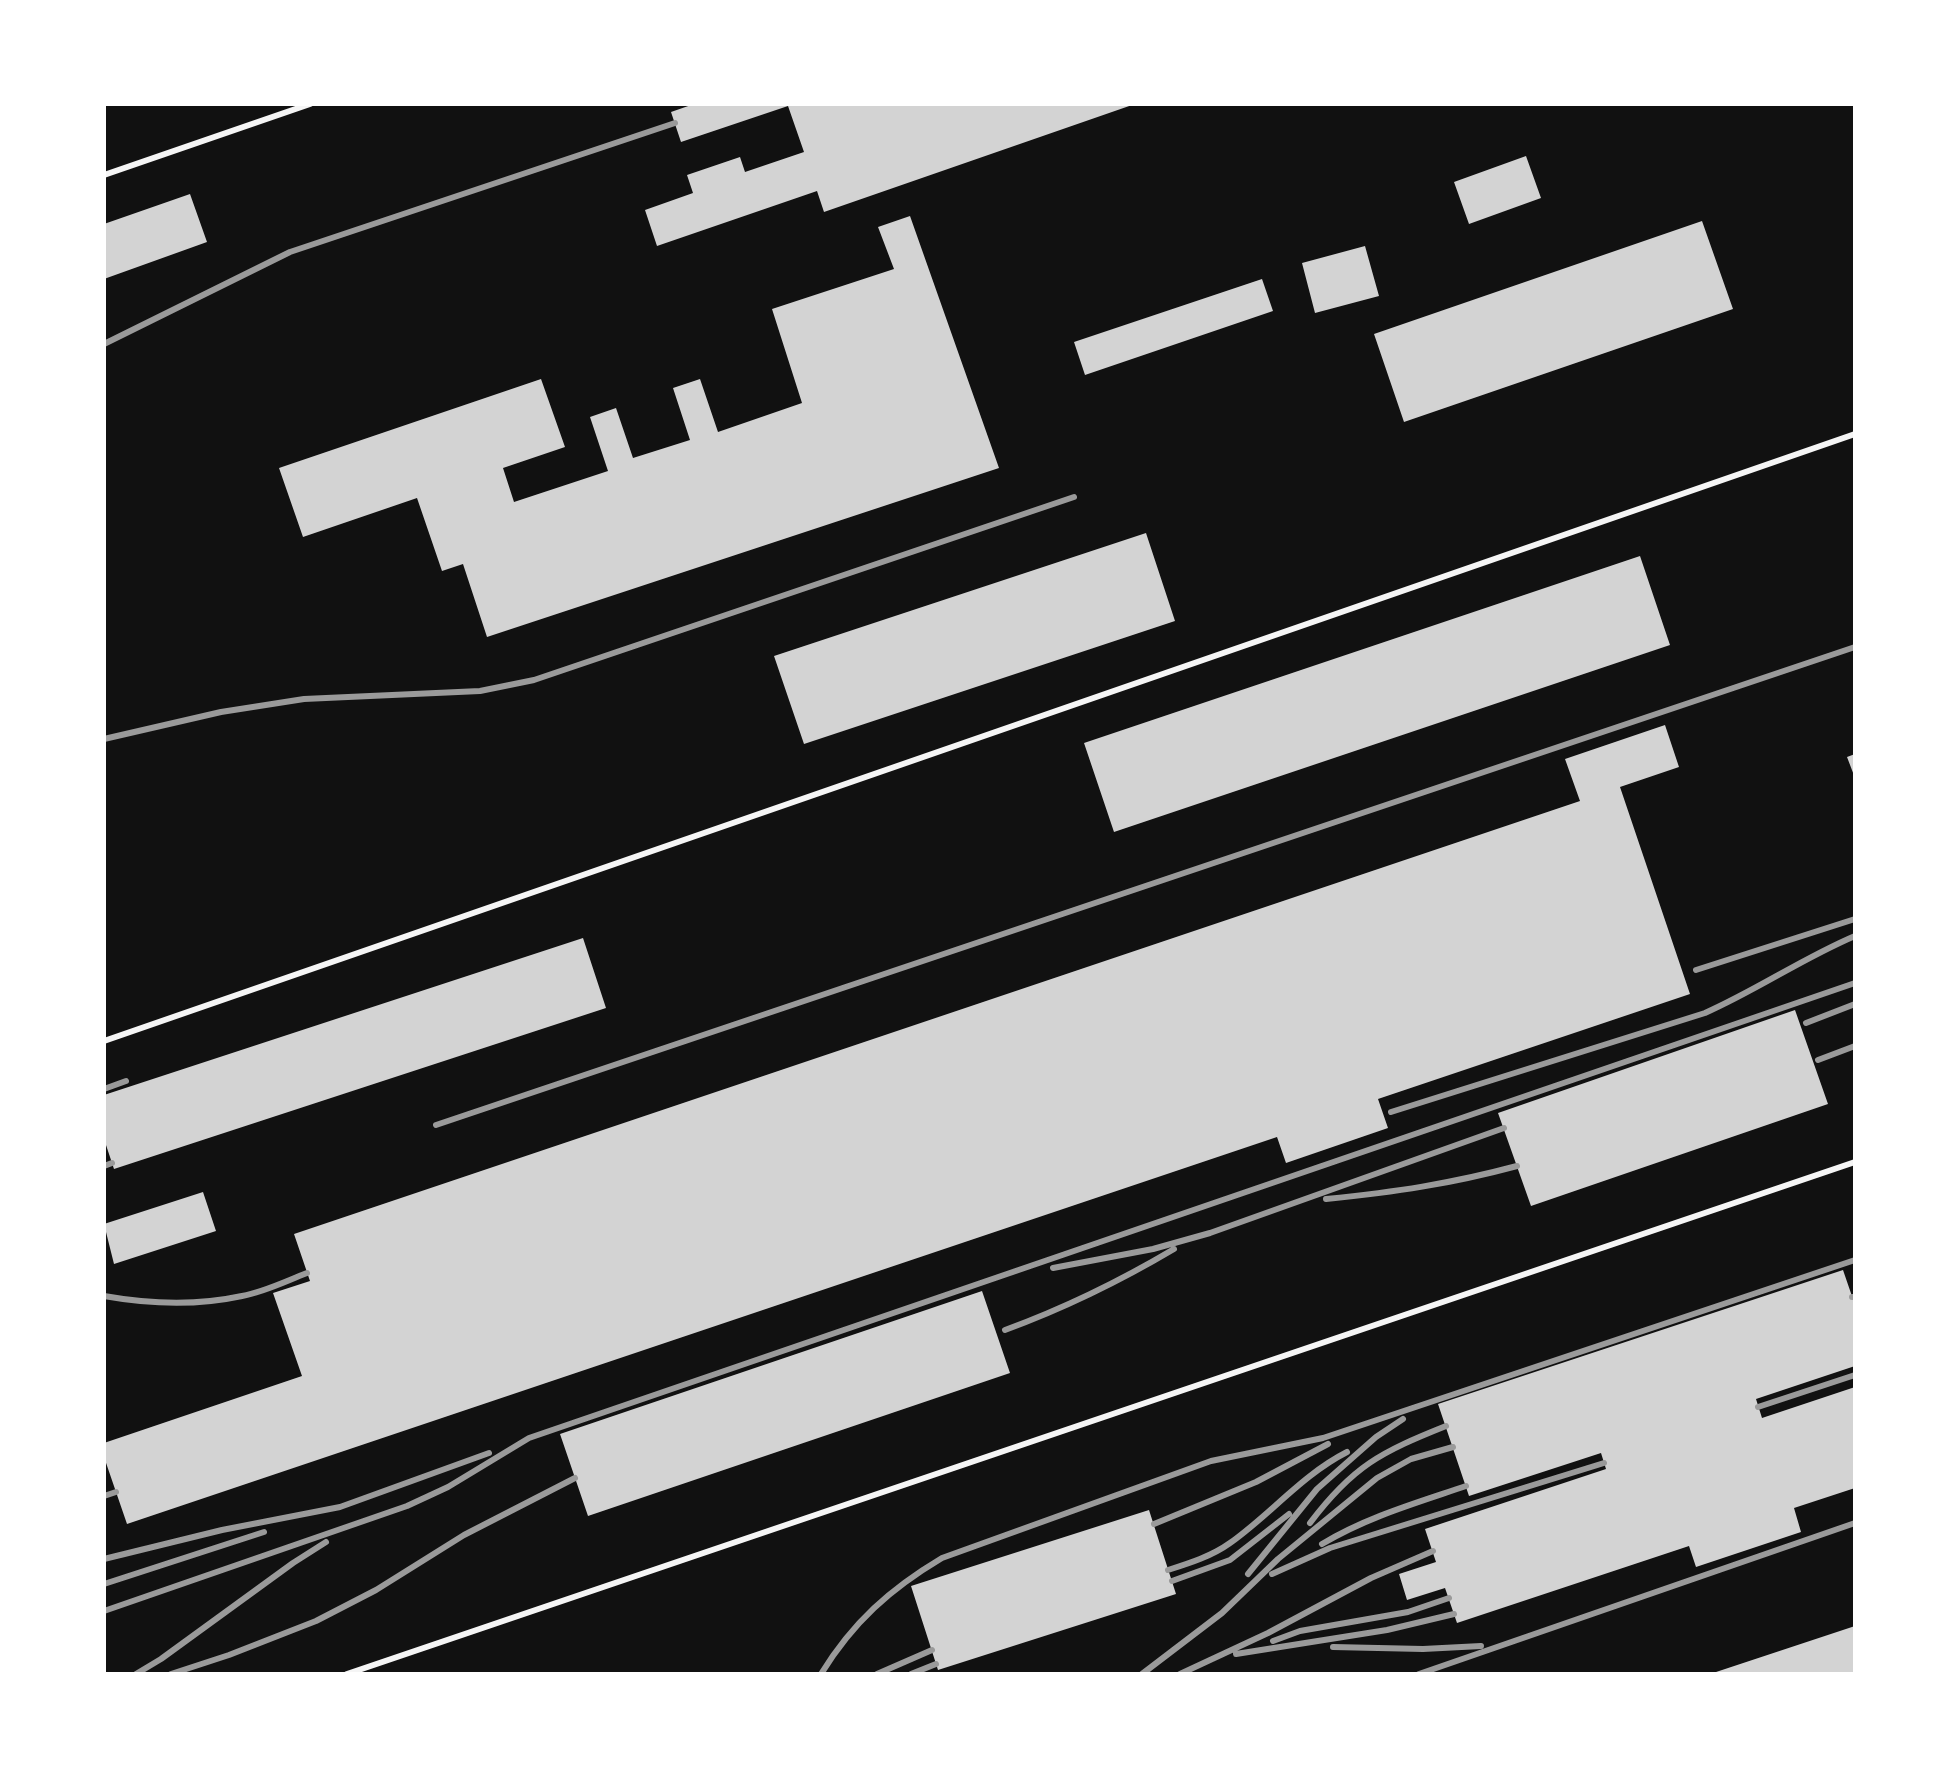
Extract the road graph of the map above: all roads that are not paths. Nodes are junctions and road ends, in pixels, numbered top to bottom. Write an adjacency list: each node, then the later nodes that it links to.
1 (310, 104): 2 (lane)
2 (104, 175)
3 (1855, 434): 4 (lane)
4 (104, 1041)
5 (1855, 1162): 6 (lane)
6 (347, 1674)

